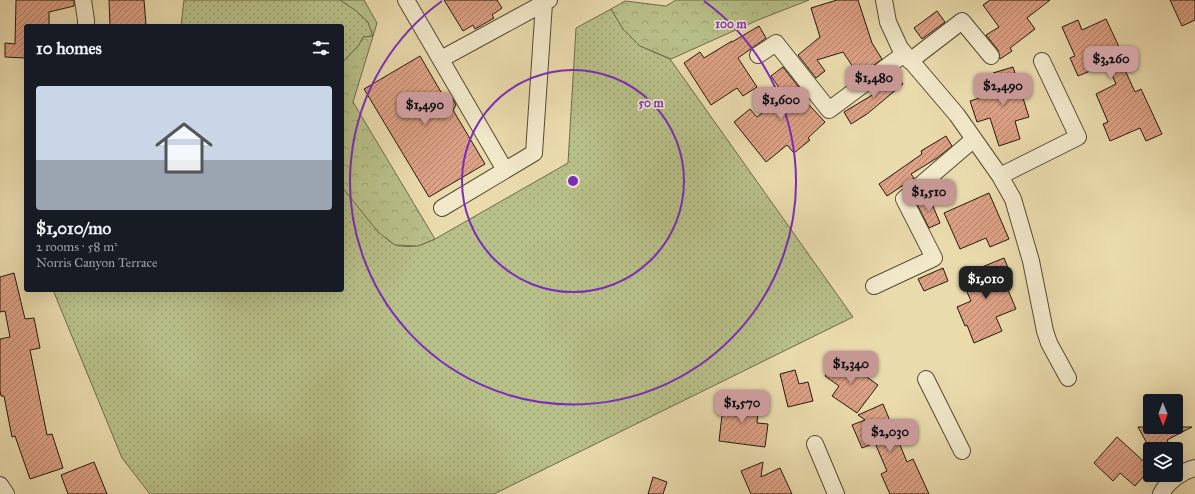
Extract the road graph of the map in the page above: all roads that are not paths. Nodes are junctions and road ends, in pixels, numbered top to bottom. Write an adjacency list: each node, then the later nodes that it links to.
1 (83, 0): 5 (street)
2 (406, 0): 9 (street)
3 (884, 0): 8 (street)
4 (546, 2): 9 (street); 12 (street)
5 (86, 24)
6 (758, 55): 8 (street)
7 (991, 56): 8 (street)
8 (907, 58): 11 (street)
9 (441, 59): 12 (street)
10 (1042, 61): 13 (street)
11 (974, 139): 13 (street); 15 (street)
12 (505, 170): 14 (street)
13 (1000, 176): 16 (street)
14 (442, 208)
15 (874, 286)
16 (1068, 378)
17 (926, 379): 19 (street)
18 (815, 444): 23 (street)
19 (962, 451)
20 (1195, 468): 24 (street)
21 (0, 485): 22 (street)
22 (6, 494)
23 (836, 494)
24 (1161, 494)

